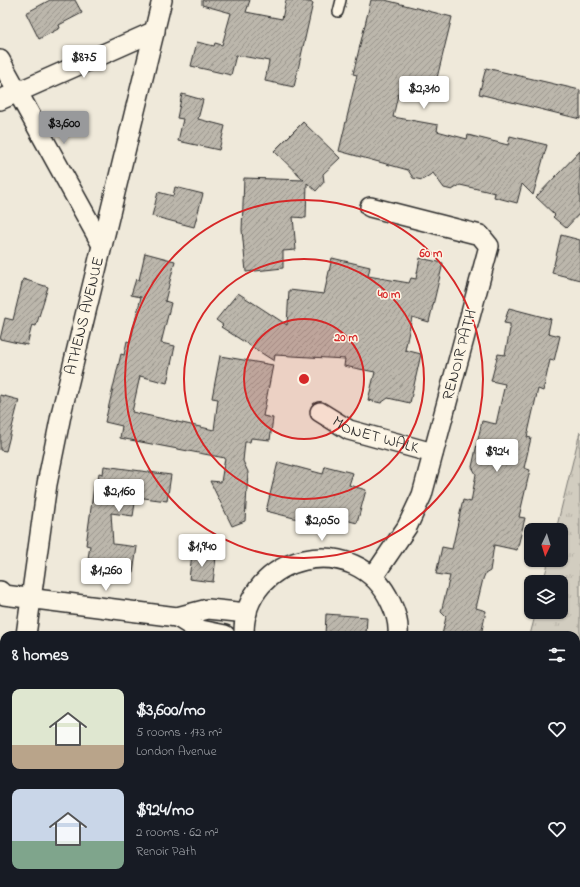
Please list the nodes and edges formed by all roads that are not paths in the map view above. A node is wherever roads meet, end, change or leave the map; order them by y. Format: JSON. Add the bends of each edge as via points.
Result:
{"nodes":[{"id":1,"x":162,"y":0,"type":"edge"},
{"id":2,"x":341,"y":0,"type":"edge"},
{"id":3,"x":338,"y":12,"type":"dead end"},
{"id":4,"x":155,"y":31,"type":"junction"},
{"id":5,"x":0,"y":60,"type":"edge"},
{"id":6,"x":17,"y":92,"type":"junction"},
{"id":7,"x":0,"y":100,"type":"edge"},
{"id":8,"x":370,"y":207,"type":"dead end"},
{"id":9,"x":102,"y":245,"type":"junction"},
{"id":10,"x":320,"y":412,"type":"dead end"},
{"id":11,"x":433,"y":453,"type":"junction"},
{"id":12,"x":373,"y":577,"type":"junction"},
{"id":13,"x":0,"y":591,"type":"edge"},
{"id":14,"x":31,"y":598,"type":"junction"},
{"id":15,"x":247,"y":613,"type":"junction"},
{"id":16,"x":177,"y":617,"type":"junction"},
{"id":17,"x":27,"y":631,"type":"edge"},
{"id":18,"x":206,"y":631,"type":"edge"},
{"id":19,"x":245,"y":631,"type":"edge"},
{"id":20,"x":398,"y":631,"type":"edge"}],
"edges":[{"from":1,"to":4,"type":"street","name":"ATHENS AVENUE"},
{"from":2,"to":3,"type":"lane"},
{"from":4,"to":6,"type":"street"},
{"from":4,"to":9,"type":"street","name":"ATHENS AVENUE"},
{"from":5,"to":6,"type":"street"},
{"from":6,"to":7,"type":"street"},
{"from":6,"to":9,"type":"street"},
{"from":8,"to":11,"type":"street","name":"RENOIR PATH","via":[[480,235],[489,246]]},
{"from":9,"to":14,"type":"street","name":"ATHENS AVENUE","via":[[47,484]]},
{"from":10,"to":11,"type":"street","name":"MONET WALK","via":[[349,430]]},
{"from":11,"to":12,"type":"street","name":"RENOIR PATH","via":[[415,512]]},
{"from":12,"to":15,"type":"street","via":[[343,560],[326,557],[308,558],[292,563],[263,583],[253,597]]},
{"from":12,"to":20,"type":"street","via":[[387,593],[398,623]]},
{"from":13,"to":14,"type":"street","via":[[4,595]]},
{"from":14,"to":16,"type":"street"},
{"from":14,"to":17,"type":"street","name":"ATHENS AVENUE"},
{"from":15,"to":16,"type":"street","via":[[208,609]]},
{"from":15,"to":19,"type":"street"},
{"from":16,"to":18,"type":"street","via":[[196,629]]}]}
